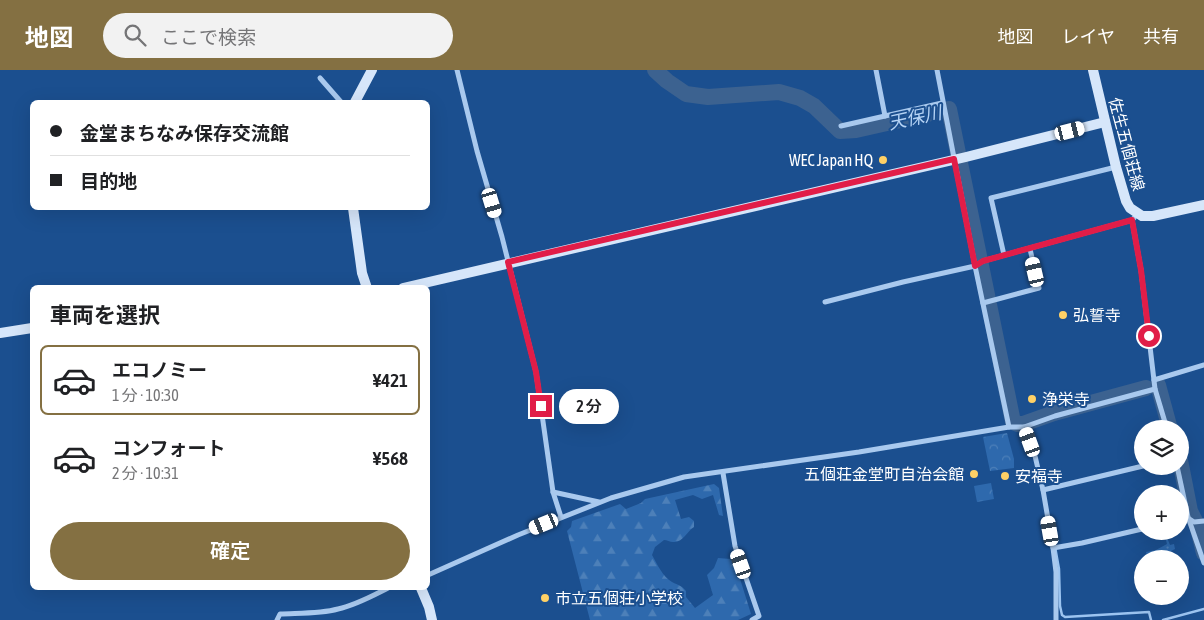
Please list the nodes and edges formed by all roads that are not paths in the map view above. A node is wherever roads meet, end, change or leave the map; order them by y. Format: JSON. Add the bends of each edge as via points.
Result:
{"nodes":[{"id":1,"x":372,"y":70,"type":"edge"},
{"id":2,"x":457,"y":70,"type":"edge"},
{"id":3,"x":876,"y":70,"type":"edge"},
{"id":4,"x":937,"y":70,"type":"edge"},
{"id":5,"x":1093,"y":70,"type":"edge"},
{"id":6,"x":320,"y":78,"type":"dead end"},
{"id":7,"x":339,"y":100,"type":"edge"},
{"id":8,"x":356,"y":100,"type":"edge"},
{"id":9,"x":942,"y":105,"type":"junction"},
{"id":10,"x":885,"y":116,"type":"junction"},
{"id":11,"x":1105,"y":122,"type":"junction"},
{"id":12,"x":841,"y":126,"type":"dead end"},
{"id":13,"x":958,"y":159,"type":"junction"},
{"id":14,"x":1116,"y":166,"type":"junction"},
{"id":15,"x":1204,"y":205,"type":"edge"},
{"id":16,"x":353,"y":210,"type":"edge"},
{"id":17,"x":1135,"y":217,"type":"junction"},
{"id":18,"x":1030,"y":249,"type":"junction"},
{"id":19,"x":1004,"y":255,"type":"junction"},
{"id":20,"x":508,"y":262,"type":"junction"},
{"id":21,"x":979,"y":264,"type":"junction"},
{"id":22,"x":367,"y":285,"type":"edge"},
{"id":23,"x":416,"y":285,"type":"edge"},
{"id":24,"x":825,"y":302,"type":"dead end"},
{"id":25,"x":987,"y":302,"type":"junction"},
{"id":26,"x":30,"y":328,"type":"edge"},
{"id":27,"x":0,"y":333,"type":"edge"},
{"id":28,"x":1204,"y":364,"type":"edge"},
{"id":29,"x":1154,"y":380,"type":"junction"},
{"id":30,"x":1155,"y":389,"type":"junction"},
{"id":31,"x":1164,"y":420,"type":"edge"},
{"id":32,"x":1009,"y":427,"type":"junction"},
{"id":33,"x":1024,"y":427,"type":"junction"},
{"id":34,"x":1134,"y":468,"type":"edge"},
{"id":35,"x":723,"y":473,"type":"junction"},
{"id":36,"x":1045,"y":489,"type":"junction"},
{"id":37,"x":553,"y":492,"type":"junction"},
{"id":38,"x":601,"y":502,"type":"junction"},
{"id":39,"x":561,"y":517,"type":"junction"},
{"id":40,"x":1189,"y":520,"type":"edge"},
{"id":41,"x":1134,"y":531,"type":"edge"},
{"id":42,"x":1055,"y":547,"type":"junction"},
{"id":43,"x":1204,"y":563,"type":"edge"},
{"id":44,"x":430,"y":574,"type":"edge"},
{"id":45,"x":384,"y":590,"type":"edge"},
{"id":46,"x":422,"y":590,"type":"edge"},
{"id":47,"x":276,"y":620,"type":"edge"},
{"id":48,"x":432,"y":620,"type":"edge"},
{"id":49,"x":752,"y":620,"type":"edge"},
{"id":50,"x":1056,"y":620,"type":"edge"}],
"edges":[{"from":1,"to":8,"type":"street"},
{"from":2,"to":20,"type":"street"},
{"from":3,"to":10,"type":"street"},
{"from":4,"to":9,"type":"street"},
{"from":5,"to":11,"type":"street","name":"佐生五個荘線"},
{"from":6,"to":7,"type":"street"},
{"from":9,"to":10,"type":"street"},
{"from":9,"to":13,"type":"street"},
{"from":10,"to":12,"type":"street"},
{"from":11,"to":13,"type":"street"},
{"from":11,"to":14,"type":"street","name":"佐生五個荘線"},
{"from":13,"to":20,"type":"street"},
{"from":13,"to":21,"type":"street"},
{"from":14,"to":17,"type":"street","name":"佐生五個荘線","via":[[1126,201]]},
{"from":14,"to":19,"type":"street","via":[[991,198]]},
{"from":15,"to":17,"type":"street","name":"佐生五個荘線"},
{"from":16,"to":22,"type":"street","via":[[362,273]]},
{"from":17,"to":18,"type":"street"},
{"from":17,"to":29,"type":"street"},
{"from":18,"to":19,"type":"street"},
{"from":18,"to":25,"type":"street","via":[[1039,288]]},
{"from":19,"to":21,"type":"street"},
{"from":20,"to":23,"type":"street"},
{"from":20,"to":37,"type":"street","via":[[536,372]]},
{"from":21,"to":24,"type":"street"},
{"from":21,"to":25,"type":"street"},
{"from":25,"to":32,"type":"street"},
{"from":26,"to":27,"type":"street"},
{"from":28,"to":29,"type":"street"},
{"from":29,"to":30,"type":"street"},
{"from":30,"to":31,"type":"street"},
{"from":30,"to":33,"type":"street"},
{"from":32,"to":33,"type":"street"},
{"from":32,"to":35,"type":"street"},
{"from":33,"to":36,"type":"street"},
{"from":34,"to":36,"type":"street"},
{"from":35,"to":38,"type":"street","via":[[684,477]]},
{"from":35,"to":49,"type":"street","via":[[735,546],[759,616]]},
{"from":36,"to":42,"type":"street"},
{"from":37,"to":38,"type":"street"},
{"from":37,"to":39,"type":"street"},
{"from":38,"to":39,"type":"street"},
{"from":39,"to":44,"type":"street"},
{"from":40,"to":43,"type":"street"},
{"from":41,"to":42,"type":"street"},
{"from":42,"to":50,"type":"street"},
{"from":45,"to":47,"type":"street","via":[[338,609],[280,614]]},
{"from":46,"to":48,"type":"street"}]}
